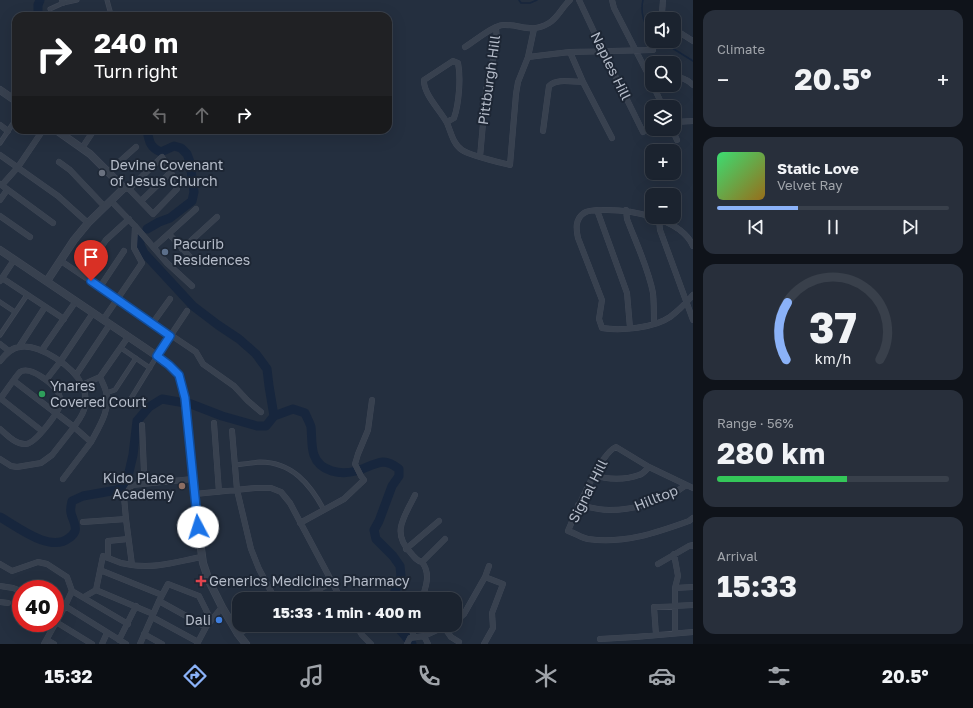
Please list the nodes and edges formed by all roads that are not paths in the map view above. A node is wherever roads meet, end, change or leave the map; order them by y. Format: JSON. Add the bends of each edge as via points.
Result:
{"nodes":[{"id":1,"x":77,"y":0,"type":"edge"},
{"id":2,"x":107,"y":0,"type":"edge"},
{"id":3,"x":570,"y":0,"type":"edge"},
{"id":4,"x":579,"y":0,"type":"edge"},
{"id":5,"x":612,"y":0,"type":"edge"},
{"id":6,"x":663,"y":0,"type":"edge"},
{"id":7,"x":63,"y":2,"type":"edge"},
{"id":8,"x":50,"y":10,"type":"dead end"},
{"id":9,"x":110,"y":11,"type":"dead end"},
{"id":10,"x":662,"y":12,"type":"edge"},
{"id":11,"x":496,"y":27,"type":"junction"},
{"id":12,"x":534,"y":29,"type":"junction"},
{"id":13,"x":681,"y":33,"type":"edge"},
{"id":14,"x":693,"y":41,"type":"edge"},
{"id":15,"x":465,"y":47,"type":"dead end"},
{"id":16,"x":635,"y":50,"type":"junction"},
{"id":17,"x":653,"y":50,"type":"dead end"},
{"id":18,"x":570,"y":52,"type":"junction"},
{"id":19,"x":602,"y":52,"type":"junction"},
{"id":20,"x":528,"y":57,"type":"junction"},
{"id":21,"x":645,"y":68,"type":"edge"},
{"id":22,"x":681,"y":77,"type":"edge"},
{"id":23,"x":583,"y":82,"type":"junction"},
{"id":24,"x":693,"y":86,"type":"edge"},
{"id":25,"x":0,"y":90,"type":"edge"},
{"id":26,"x":12,"y":98,"type":"edge"},
{"id":27,"x":693,"y":121,"type":"edge"},
{"id":28,"x":447,"y":122,"type":"junction"},
{"id":29,"x":681,"y":122,"type":"edge"},
{"id":30,"x":0,"y":125,"type":"edge"},
{"id":31,"x":12,"y":125,"type":"edge"},
{"id":32,"x":8,"y":131,"type":"junction"},
{"id":33,"x":543,"y":131,"type":"dead end"},
{"id":34,"x":643,"y":132,"type":"dead end"},
{"id":35,"x":40,"y":134,"type":"edge"},
{"id":36,"x":64,"y":134,"type":"edge"},
{"id":37,"x":91,"y":134,"type":"edge"},
{"id":38,"x":675,"y":136,"type":"edge"},
{"id":39,"x":612,"y":138,"type":"dead end"},
{"id":40,"x":677,"y":140,"type":"dead end"},
{"id":41,"x":0,"y":143,"type":"edge"},
{"id":42,"x":136,"y":147,"type":"dead end"},
{"id":43,"x":82,"y":148,"type":"junction"},
{"id":44,"x":0,"y":155,"type":"edge"},
{"id":45,"x":480,"y":157,"type":"junction"},
{"id":46,"x":59,"y":162,"type":"dead end"},
{"id":47,"x":18,"y":167,"type":"junction"},
{"id":48,"x":108,"y":172,"type":"junction"},
{"id":49,"x":172,"y":172,"type":"junction"},
{"id":50,"x":3,"y":186,"type":"edge"},
{"id":51,"x":126,"y":188,"type":"junction"},
{"id":52,"x":0,"y":200,"type":"edge"},
{"id":53,"x":111,"y":201,"type":"junction"},
{"id":54,"x":141,"y":201,"type":"junction"},
{"id":55,"x":105,"y":207,"type":"junction"},
{"id":56,"x":196,"y":209,"type":"dead end"},
{"id":57,"x":597,"y":210,"type":"junction"},
{"id":58,"x":626,"y":210,"type":"junction"},
{"id":59,"x":0,"y":216,"type":"edge"},
{"id":60,"x":645,"y":216,"type":"edge"},
{"id":61,"x":216,"y":217,"type":"dead end"},
{"id":62,"x":129,"y":219,"type":"junction"},
{"id":63,"x":52,"y":223,"type":"dead end"},
{"id":64,"x":88,"y":223,"type":"junction"},
{"id":65,"x":659,"y":224,"type":"edge"},
{"id":66,"x":668,"y":224,"type":"edge"},
{"id":67,"x":136,"y":226,"type":"junction"},
{"id":68,"x":169,"y":234,"type":"junction"},
{"id":69,"x":30,"y":237,"type":"dead end"},
{"id":70,"x":154,"y":246,"type":"junction"},
{"id":71,"x":693,"y":246,"type":"edge"},
{"id":72,"x":182,"y":249,"type":"junction"},
{"id":73,"x":0,"y":250,"type":"edge"},
{"id":74,"x":124,"y":251,"type":"dead end"},
{"id":75,"x":192,"y":259,"type":"dead end"},
{"id":76,"x":14,"y":260,"type":"junction"},
{"id":77,"x":61,"y":261,"type":"junction"},
{"id":78,"x":82,"y":276,"type":"junction"},
{"id":79,"x":1,"y":280,"type":"edge"},
{"id":80,"x":47,"y":281,"type":"junction"},
{"id":81,"x":192,"y":286,"type":"dead end"},
{"id":82,"x":100,"y":287,"type":"junction"},
{"id":83,"x":26,"y":295,"type":"junction"},
{"id":84,"x":693,"y":295,"type":"edge"},
{"id":85,"x":170,"y":299,"type":"dead end"},
{"id":86,"x":117,"y":300,"type":"junction"},
{"id":87,"x":76,"y":301,"type":"junction"},
{"id":88,"x":0,"y":302,"type":"edge"},
{"id":89,"x":687,"y":302,"type":"junction"},
{"id":90,"x":45,"y":307,"type":"junction"},
{"id":91,"x":187,"y":311,"type":"dead end"},
{"id":92,"x":15,"y":312,"type":"junction"},
{"id":93,"x":93,"y":313,"type":"junction"},
{"id":94,"x":64,"y":319,"type":"junction"},
{"id":95,"x":103,"y":320,"type":"junction"},
{"id":96,"x":693,"y":320,"type":"edge"},
{"id":97,"x":110,"y":324,"type":"junction"},
{"id":98,"x":152,"y":324,"type":"junction"},
{"id":99,"x":654,"y":324,"type":"junction"},
{"id":100,"x":630,"y":328,"type":"junction"},
{"id":101,"x":0,"y":335,"type":"edge"},
{"id":102,"x":170,"y":336,"type":"junction"},
{"id":103,"x":128,"y":337,"type":"junction"},
{"id":104,"x":0,"y":344,"type":"edge"},
{"id":105,"x":19,"y":347,"type":"junction"},
{"id":106,"x":120,"y":348,"type":"junction"},
{"id":107,"x":42,"y":350,"type":"junction"},
{"id":108,"x":9,"y":351,"type":"junction"},
{"id":109,"x":157,"y":356,"type":"junction"},
{"id":110,"x":136,"y":358,"type":"junction"},
{"id":111,"x":0,"y":361,"type":"edge"},
{"id":112,"x":60,"y":362,"type":"junction"},
{"id":113,"x":150,"y":368,"type":"junction"},
{"id":114,"x":76,"y":375,"type":"junction"},
{"id":115,"x":100,"y":377,"type":"junction"},
{"id":116,"x":46,"y":380,"type":"junction"},
{"id":117,"x":14,"y":381,"type":"junction"},
{"id":118,"x":82,"y":385,"type":"junction"},
{"id":119,"x":106,"y":393,"type":"junction"},
{"id":120,"x":0,"y":398,"type":"edge"},
{"id":121,"x":130,"y":400,"type":"dead end"},
{"id":122,"x":372,"y":400,"type":"dead end"},
{"id":123,"x":261,"y":412,"type":"dead end"},
{"id":124,"x":55,"y":414,"type":"junction"},
{"id":125,"x":214,"y":423,"type":"dead end"},
{"id":126,"x":142,"y":425,"type":"dead end"},
{"id":127,"x":74,"y":427,"type":"junction"},
{"id":128,"x":0,"y":429,"type":"edge"},
{"id":129,"x":232,"y":430,"type":"dead end"},
{"id":130,"x":42,"y":431,"type":"junction"},
{"id":131,"x":91,"y":442,"type":"junction"},
{"id":132,"x":0,"y":459,"type":"edge"},
{"id":133,"x":235,"y":465,"type":"junction"},
{"id":134,"x":649,"y":467,"type":"junction"},
{"id":135,"x":594,"y":475,"type":"junction"},
{"id":136,"x":63,"y":479,"type":"dead end"},
{"id":137,"x":193,"y":479,"type":"junction"},
{"id":138,"x":145,"y":484,"type":"junction"},
{"id":139,"x":686,"y":485,"type":"junction"},
{"id":140,"x":693,"y":488,"type":"edge"},
{"id":141,"x":237,"y":490,"type":"junction"},
{"id":142,"x":219,"y":492,"type":"junction"},
{"id":143,"x":195,"y":494,"type":"junction"},
{"id":144,"x":415,"y":495,"type":"dead end"},
{"id":145,"x":578,"y":505,"type":"junction"},
{"id":146,"x":324,"y":510,"type":"junction"},
{"id":147,"x":693,"y":518,"type":"edge"},
{"id":148,"x":126,"y":519,"type":"junction"},
{"id":149,"x":439,"y":521,"type":"dead end"},
{"id":150,"x":83,"y":522,"type":"dead end"},
{"id":151,"x":300,"y":523,"type":"junction"},
{"id":152,"x":128,"y":539,"type":"junction"},
{"id":153,"x":445,"y":539,"type":"dead end"},
{"id":154,"x":693,"y":546,"type":"edge"},
{"id":155,"x":406,"y":549,"type":"junction"},
{"id":156,"x":674,"y":554,"type":"junction"},
{"id":157,"x":202,"y":557,"type":"junction"},
{"id":158,"x":108,"y":558,"type":"junction"},
{"id":159,"x":422,"y":562,"type":"junction"},
{"id":160,"x":0,"y":564,"type":"edge"},
{"id":161,"x":658,"y":564,"type":"dead end"},
{"id":162,"x":132,"y":565,"type":"junction"},
{"id":163,"x":489,"y":566,"type":"dead end"},
{"id":164,"x":100,"y":570,"type":"junction"},
{"id":165,"x":485,"y":577,"type":"junction"},
{"id":166,"x":332,"y":582,"type":"junction"},
{"id":167,"x":0,"y":586,"type":"edge"},
{"id":168,"x":693,"y":587,"type":"edge"},
{"id":169,"x":12,"y":588,"type":"edge"},
{"id":170,"x":675,"y":588,"type":"junction"},
{"id":171,"x":96,"y":590,"type":"junction"},
{"id":172,"x":72,"y":591,"type":"junction"},
{"id":173,"x":271,"y":592,"type":"edge"},
{"id":174,"x":314,"y":592,"type":"edge"},
{"id":175,"x":337,"y":592,"type":"edge"},
{"id":176,"x":424,"y":592,"type":"edge"},
{"id":177,"x":84,"y":597,"type":"junction"},
{"id":178,"x":161,"y":598,"type":"junction"},
{"id":179,"x":0,"y":602,"type":"edge"},
{"id":180,"x":8,"y":603,"type":"dead end"},
{"id":181,"x":693,"y":605,"type":"edge"},
{"id":182,"x":65,"y":606,"type":"joint"},
{"id":183,"x":136,"y":606,"type":"junction"},
{"id":184,"x":222,"y":607,"type":"junction"},
{"id":185,"x":676,"y":607,"type":"junction"},
{"id":186,"x":152,"y":616,"type":"junction"},
{"id":187,"x":462,"y":616,"type":"edge"},
{"id":188,"x":211,"y":620,"type":"junction"},
{"id":189,"x":128,"y":624,"type":"junction"},
{"id":190,"x":64,"y":627,"type":"edge"},
{"id":191,"x":206,"y":627,"type":"junction"},
{"id":192,"x":50,"y":632,"type":"edge"},
{"id":193,"x":242,"y":632,"type":"edge"},
{"id":194,"x":360,"y":632,"type":"edge"},
{"id":195,"x":412,"y":632,"type":"edge"},
{"id":196,"x":433,"y":632,"type":"edge"},
{"id":197,"x":449,"y":632,"type":"edge"},
{"id":198,"x":693,"y":632,"type":"edge"},
{"id":199,"x":107,"y":633,"type":"junction"},
{"id":200,"x":675,"y":633,"type":"junction"},
{"id":201,"x":144,"y":634,"type":"junction"},
{"id":202,"x":238,"y":634,"type":"junction"},
{"id":203,"x":656,"y":635,"type":"junction"},
{"id":204,"x":424,"y":636,"type":"junction"},
{"id":205,"x":412,"y":637,"type":"junction"},
{"id":206,"x":600,"y":639,"type":"dead end"},
{"id":207,"x":119,"y":640,"type":"junction"},
{"id":208,"x":45,"y":642,"type":"edge"},
{"id":209,"x":459,"y":642,"type":"dead end"},
{"id":210,"x":197,"y":643,"type":"edge"},
{"id":211,"x":54,"y":644,"type":"edge"},
{"id":212,"x":92,"y":644,"type":"edge"},
{"id":213,"x":102,"y":644,"type":"edge"},
{"id":214,"x":126,"y":644,"type":"edge"},
{"id":215,"x":140,"y":644,"type":"edge"},
{"id":216,"x":162,"y":644,"type":"edge"},
{"id":217,"x":246,"y":644,"type":"edge"},
{"id":218,"x":371,"y":644,"type":"edge"},
{"id":219,"x":407,"y":644,"type":"edge"},
{"id":220,"x":428,"y":644,"type":"edge"},
{"id":221,"x":484,"y":644,"type":"edge"}],
"edges":[{"from":1,"to":7,"type":"street"},
{"from":2,"to":9,"type":"street"},
{"from":3,"to":12,"type":"street","via":[[552,21]]},
{"from":4,"to":19,"type":"street","name":"Naples Hill"},
{"from":5,"to":16,"type":"street"},
{"from":6,"to":10,"type":"street"},
{"from":7,"to":8,"type":"street"},
{"from":11,"to":12,"type":"street","via":[[503,25]]},
{"from":11,"to":15,"type":"street"},
{"from":11,"to":45,"type":"street","name":"Pittburgh Hill","via":[[497,42],[486,90]]},
{"from":12,"to":20,"type":"street"},
{"from":13,"to":14,"type":"street"},
{"from":16,"to":17,"type":"street"},
{"from":16,"to":19,"type":"street"},
{"from":16,"to":21,"type":"street"},
{"from":18,"to":19,"type":"street"},
{"from":18,"to":20,"type":"street"},
{"from":18,"to":23,"type":"street"},
{"from":19,"to":34,"type":"street","name":"Naples Hill"},
{"from":20,"to":45,"type":"street","via":[[518,82],[510,165]]},
{"from":22,"to":24,"type":"street"},
{"from":23,"to":33,"type":"street","via":[[558,81],[549,86]]},
{"from":23,"to":39,"type":"street"},
{"from":25,"to":26,"type":"street"},
{"from":27,"to":29,"type":"street"},
{"from":28,"to":28,"type":"street","via":[[429,95],[424,80],[453,61],[458,63],[460,72],[454,118]]},
{"from":28,"to":45,"type":"street","via":[[454,140],[462,150]]},
{"from":30,"to":32,"type":"street"},
{"from":31,"to":32,"type":"street"},
{"from":32,"to":41,"type":"street"},
{"from":35,"to":47,"type":"street"},
{"from":36,"to":43,"type":"street"},
{"from":37,"to":43,"type":"street"},
{"from":38,"to":40,"type":"street"},
{"from":42,"to":48,"type":"street"},
{"from":43,"to":48,"type":"street"},
{"from":44,"to":47,"type":"street"},
{"from":46,"to":55,"type":"street"},
{"from":47,"to":50,"type":"street"},
{"from":47,"to":64,"type":"street","via":[[58,196]]},
{"from":48,"to":51,"type":"street"},
{"from":49,"to":51,"type":"street","via":[[162,157]]},
{"from":49,"to":54,"type":"street"},
{"from":49,"to":54,"type":"street","via":[[177,190],[154,214]]},
{"from":50,"to":52,"type":"street"},
{"from":50,"to":63,"type":"street"},
{"from":51,"to":53,"type":"street"},
{"from":51,"to":54,"type":"street"},
{"from":53,"to":55,"type":"street"},
{"from":53,"to":62,"type":"street"},
{"from":55,"to":64,"type":"street"},
{"from":56,"to":68,"type":"street"},
{"from":57,"to":58,"type":"street"},
{"from":57,"to":100,"type":"street","via":[[628,293]]},
{"from":57,"to":100,"type":"street","via":[[585,212],[580,216],[576,222],[576,230],[602,300],[599,319],[602,328]]},
{"from":58,"to":60,"type":"street"},
{"from":58,"to":99,"type":"street","via":[[653,294]]},
{"from":59,"to":69,"type":"street"},
{"from":61,"to":72,"type":"street"},
{"from":62,"to":67,"type":"street"},
{"from":62,"to":78,"type":"street","via":[[106,240]]},
{"from":64,"to":77,"type":"street"},
{"from":65,"to":89,"type":"street"},
{"from":66,"to":71,"type":"street","via":[[677,228]]},
{"from":67,"to":70,"type":"street"},
{"from":67,"to":86,"type":"street","via":[[134,248],[142,263]]},
{"from":68,"to":70,"type":"street"},
{"from":68,"to":72,"type":"street"},
{"from":70,"to":81,"type":"street","via":[[167,263]]},
{"from":72,"to":75,"type":"street"},
{"from":73,"to":76,"type":"street"},
{"from":74,"to":82,"type":"street"},
{"from":76,"to":79,"type":"street"},
{"from":76,"to":80,"type":"street"},
{"from":77,"to":78,"type":"street"},
{"from":77,"to":80,"type":"street"},
{"from":78,"to":82,"type":"street"},
{"from":79,"to":83,"type":"street"},
{"from":80,"to":87,"type":"street"},
{"from":82,"to":86,"type":"street"},
{"from":83,"to":90,"type":"street"},
{"from":83,"to":92,"type":"street"},
{"from":84,"to":89,"type":"street"},
{"from":85,"to":98,"type":"street"},
{"from":86,"to":95,"type":"street"},
{"from":86,"to":98,"type":"street"},
{"from":87,"to":93,"type":"street"},
{"from":87,"to":94,"type":"street"},
{"from":88,"to":92,"type":"street"},
{"from":89,"to":96,"type":"street"},
{"from":89,"to":99,"type":"street","via":[[671,317]]},
{"from":90,"to":94,"type":"street"},
{"from":90,"to":105,"type":"street"},
{"from":91,"to":102,"type":"street"},
{"from":92,"to":101,"type":"street"},
{"from":93,"to":95,"type":"street"},
{"from":93,"to":112,"type":"street"},
{"from":94,"to":107,"type":"street"},
{"from":95,"to":97,"type":"street"},
{"from":97,"to":103,"type":"street"},
{"from":97,"to":114,"type":"street"},
{"from":98,"to":102,"type":"street"},
{"from":99,"to":100,"type":"street"},
{"from":102,"to":109,"type":"street"},
{"from":102,"to":123,"type":"street","via":[[196,352],[203,364],[234,386]]},
{"from":103,"to":106,"type":"street"},
{"from":103,"to":109,"type":"street"},
{"from":104,"to":108,"type":"street"},
{"from":105,"to":107,"type":"street"},
{"from":105,"to":108,"type":"street"},
{"from":106,"to":110,"type":"street"},
{"from":106,"to":115,"type":"street"},
{"from":107,"to":112,"type":"street"},
{"from":108,"to":111,"type":"street"},
{"from":109,"to":113,"type":"street"},
{"from":109,"to":137,"type":"street","via":[[179,375],[185,398]]},
{"from":110,"to":113,"type":"street"},
{"from":110,"to":119,"type":"street","via":[[115,390]]},
{"from":112,"to":114,"type":"street"},
{"from":112,"to":116,"type":"street"},
{"from":113,"to":121,"type":"street"},
{"from":114,"to":118,"type":"street"},
{"from":115,"to":118,"type":"street"},
{"from":115,"to":119,"type":"street"},
{"from":116,"to":117,"type":"street","via":[[26,370],[20,372]]},
{"from":116,"to":124,"type":"street","via":[[58,392],[61,400]]},
{"from":117,"to":120,"type":"street"},
{"from":117,"to":124,"type":"street"},
{"from":118,"to":127,"type":"street","via":[[85,406]]},
{"from":119,"to":131,"type":"street","via":[[107,405]]},
{"from":120,"to":130,"type":"street"},
{"from":122,"to":146,"type":"street","via":[[368,430],[355,464],[364,480],[344,499]]},
{"from":124,"to":127,"type":"street"},
{"from":124,"to":130,"type":"street"},
{"from":125,"to":142,"type":"street"},
{"from":126,"to":138,"type":"street"},
{"from":127,"to":131,"type":"street"},
{"from":127,"to":132,"type":"street","via":[[52,455],[41,463],[17,467],[10,466]]},
{"from":128,"to":130,"type":"street","via":[[18,443],[26,444],[36,439]]},
{"from":129,"to":133,"type":"street"},
{"from":131,"to":136,"type":"street"},
{"from":133,"to":141,"type":"street"},
{"from":133,"to":146,"type":"street","via":[[261,462],[293,471],[315,494]]},
{"from":134,"to":135,"type":"street","via":[[640,475],[623,478],[605,479]]},
{"from":134,"to":135,"type":"street","name":"Signal Hill","via":[[616,448],[612,449]]},
{"from":134,"to":139,"type":"street","name":"Signal Hill"},
{"from":135,"to":145,"type":"street","name":"Signal Hill"},
{"from":137,"to":138,"type":"street"},
{"from":137,"to":143,"type":"street"},
{"from":138,"to":148,"type":"street","via":[[132,485],[124,497]]},
{"from":139,"to":140,"type":"street","name":"Signal Hill"},
{"from":139,"to":145,"type":"street","name":"Hilltop","via":[[675,493],[636,509],[608,510]]},
{"from":141,"to":142,"type":"street"},
{"from":141,"to":151,"type":"street","via":[[271,488],[281,492]]},
{"from":141,"to":173,"type":"street","via":[[251,549]]},
{"from":142,"to":143,"type":"street"},
{"from":143,"to":157,"type":"street"},
{"from":144,"to":155,"type":"street","via":[[399,532]]},
{"from":145,"to":147,"type":"street","name":"Signal Hill","via":[[568,531],[587,539],[636,538]]},
{"from":146,"to":151,"type":"street"},
{"from":148,"to":150,"type":"street"},
{"from":148,"to":152,"type":"street"},
{"from":149,"to":155,"type":"street"},
{"from":151,"to":166,"type":"street"},
{"from":152,"to":158,"type":"street","via":[[108,541]]},
{"from":152,"to":162,"type":"street"},
{"from":153,"to":159,"type":"street"},
{"from":154,"to":156,"type":"street"},
{"from":155,"to":159,"type":"street"},
{"from":156,"to":161,"type":"street"},
{"from":156,"to":170,"type":"street","via":[[678,576]]},
{"from":157,"to":162,"type":"street","via":[[154,566]]},
{"from":157,"to":184,"type":"street","via":[[209,582]]},
{"from":158,"to":162,"type":"street"},
{"from":158,"to":164,"type":"street","via":[[103,556]]},
{"from":159,"to":176,"type":"street","via":[[428,576]]},
{"from":160,"to":172,"type":"street","via":[[12,571],[38,562],[47,564],[66,577]]},
{"from":163,"to":165,"type":"street"},
{"from":164,"to":171,"type":"street"},
{"from":164,"to":178,"type":"street"},
{"from":165,"to":187,"type":"street"},
{"from":165,"to":221,"type":"street","via":[[503,584],[492,613],[493,628]]},
{"from":166,"to":174,"type":"street"},
{"from":166,"to":175,"type":"street"},
{"from":167,"to":169,"type":"street"},
{"from":168,"to":170,"type":"street"},
{"from":170,"to":185,"type":"street"},
{"from":171,"to":177,"type":"street"},
{"from":171,"to":183,"type":"street"},
{"from":172,"to":177,"type":"street"},
{"from":172,"to":182,"type":"street"},
{"from":177,"to":189,"type":"street"},
{"from":178,"to":186,"type":"street"},
{"from":178,"to":188,"type":"street","via":[[168,584],[199,596]]},
{"from":178,"to":191,"type":"street"},
{"from":179,"to":180,"type":"street"},
{"from":181,"to":185,"type":"street"},
{"from":182,"to":199,"type":"street"},
{"from":183,"to":186,"type":"street"},
{"from":183,"to":189,"type":"street"},
{"from":184,"to":188,"type":"street"},
{"from":184,"to":202,"type":"street"},
{"from":185,"to":200,"type":"street"},
{"from":185,"to":203,"type":"street","via":[[654,607]]},
{"from":186,"to":201,"type":"street"},
{"from":186,"to":210,"type":"street"},
{"from":188,"to":191,"type":"street"},
{"from":189,"to":207,"type":"street"},
{"from":190,"to":212,"type":"street"},
{"from":191,"to":210,"type":"street"},
{"from":192,"to":208,"type":"street"},
{"from":193,"to":202,"type":"street"},
{"from":194,"to":218,"type":"street"},
{"from":195,"to":205,"type":"street"},
{"from":196,"to":204,"type":"street"},
{"from":197,"to":209,"type":"street"},
{"from":198,"to":200,"type":"street"},
{"from":199,"to":207,"type":"street"},
{"from":199,"to":213,"type":"street"},
{"from":200,"to":203,"type":"street"},
{"from":201,"to":215,"type":"street"},
{"from":201,"to":216,"type":"street"},
{"from":202,"to":217,"type":"street"},
{"from":203,"to":206,"type":"street"},
{"from":204,"to":205,"type":"street"},
{"from":204,"to":220,"type":"street"},
{"from":205,"to":219,"type":"street"},
{"from":207,"to":214,"type":"street"},
{"from":208,"to":211,"type":"street"}]}
